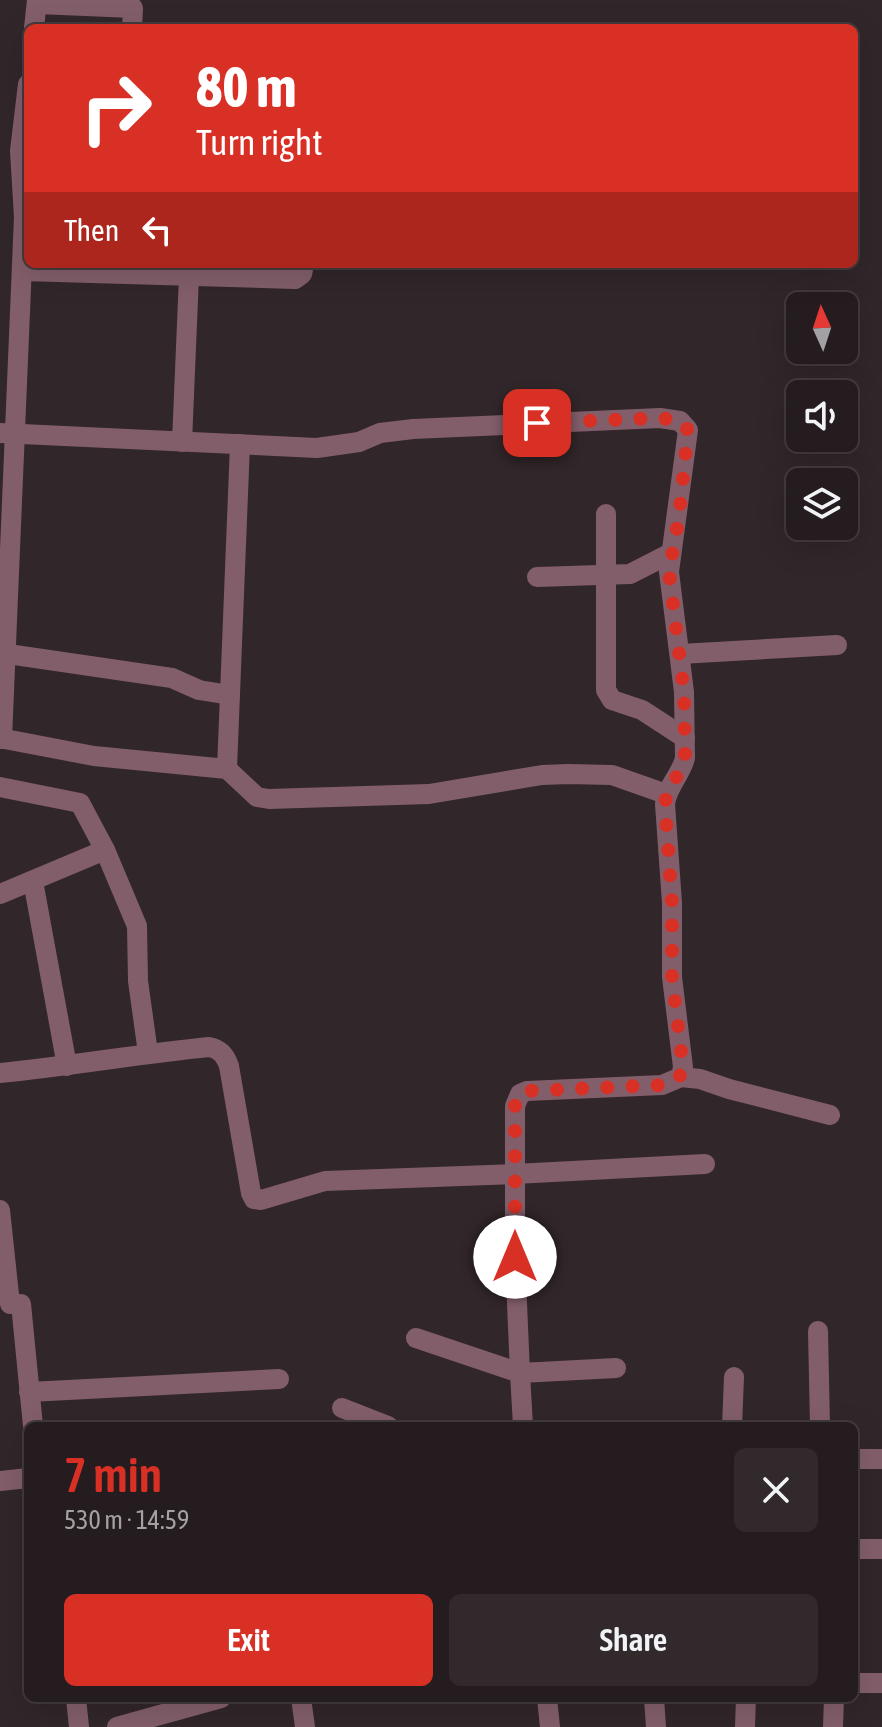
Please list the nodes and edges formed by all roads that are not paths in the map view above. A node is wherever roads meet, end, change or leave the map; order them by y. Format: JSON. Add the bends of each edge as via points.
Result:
{"nodes":[{"id":1,"x":37,"y":2,"type":"edge"},
{"id":2,"x":34,"y":24,"type":"edge"},
{"id":3,"x":132,"y":24,"type":"edge"},
{"id":4,"x":24,"y":106,"type":"edge"},
{"id":5,"x":16,"y":151,"type":"edge"},
{"id":6,"x":303,"y":268,"type":"edge"},
{"id":7,"x":22,"y":271,"type":"junction"},
{"id":8,"x":189,"y":276,"type":"junction"},
{"id":9,"x":6,"y":432,"type":"edge"},
{"id":10,"x":182,"y":442,"type":"junction"},
{"id":11,"x":240,"y":444,"type":"junction"},
{"id":12,"x":606,"y":514,"type":"dead end"},
{"id":13,"x":671,"y":553,"type":"junction"},
{"id":14,"x":4,"y":573,"type":"edge"},
{"id":15,"x":537,"y":577,"type":"dead end"},
{"id":16,"x":604,"y":577,"type":"junction"},
{"id":17,"x":837,"y":645,"type":"dead end"},
{"id":18,"x":8,"y":654,"type":"junction"},
{"id":19,"x":680,"y":654,"type":"junction"},
{"id":20,"x":230,"y":695,"type":"junction"},
{"id":21,"x":685,"y":738,"type":"junction"},
{"id":22,"x":1,"y":739,"type":"edge"},
{"id":23,"x":227,"y":769,"type":"junction"},
{"id":24,"x":0,"y":787,"type":"edge"},
{"id":25,"x":666,"y":794,"type":"junction"},
{"id":26,"x":105,"y":850,"type":"junction"},
{"id":27,"x":33,"y":881,"type":"junction"},
{"id":28,"x":0,"y":894,"type":"edge"},
{"id":29,"x":148,"y":1053,"type":"junction"},
{"id":30,"x":67,"y":1066,"type":"junction"},
{"id":31,"x":0,"y":1073,"type":"edge"},
{"id":32,"x":681,"y":1077,"type":"junction"},
{"id":33,"x":830,"y":1115,"type":"dead end"},
{"id":34,"x":705,"y":1164,"type":"dead end"},
{"id":35,"x":515,"y":1174,"type":"junction"},
{"id":36,"x":0,"y":1210,"type":"edge"},
{"id":37,"x":818,"y":1331,"type":"dead end"},
{"id":38,"x":416,"y":1338,"type":"dead end"},
{"id":39,"x":616,"y":1368,"type":"dead end"},
{"id":40,"x":520,"y":1373,"type":"junction"},
{"id":41,"x":734,"y":1377,"type":"dead end"},
{"id":42,"x":279,"y":1379,"type":"dead end"},
{"id":43,"x":29,"y":1392,"type":"junction"},
{"id":44,"x":342,"y":1408,"type":"dead end"},
{"id":45,"x":33,"y":1422,"type":"edge"},
{"id":46,"x":378,"y":1422,"type":"edge"},
{"id":47,"x":523,"y":1422,"type":"edge"},
{"id":48,"x":732,"y":1422,"type":"edge"},
{"id":49,"x":820,"y":1422,"type":"edge"},
{"id":50,"x":858,"y":1459,"type":"edge"},
{"id":51,"x":882,"y":1459,"type":"edge"},
{"id":52,"x":24,"y":1478,"type":"edge"},
{"id":53,"x":0,"y":1481,"type":"edge"},
{"id":54,"x":858,"y":1549,"type":"edge"},
{"id":55,"x":882,"y":1549,"type":"edge"},
{"id":56,"x":858,"y":1683,"type":"edge"},
{"id":57,"x":882,"y":1683,"type":"edge"},
{"id":58,"x":76,"y":1702,"type":"edge"},
{"id":59,"x":207,"y":1702,"type":"edge"},
{"id":60,"x":302,"y":1702,"type":"edge"},
{"id":61,"x":547,"y":1702,"type":"edge"},
{"id":62,"x":654,"y":1702,"type":"edge"},
{"id":63,"x":746,"y":1702,"type":"edge"},
{"id":64,"x":834,"y":1702,"type":"edge"},
{"id":65,"x":79,"y":1727,"type":"edge"},
{"id":66,"x":117,"y":1727,"type":"edge"},
{"id":67,"x":305,"y":1727,"type":"edge"},
{"id":68,"x":550,"y":1727,"type":"edge"},
{"id":69,"x":656,"y":1727,"type":"edge"},
{"id":70,"x":745,"y":1727,"type":"edge"},
{"id":71,"x":833,"y":1727,"type":"edge"}],
"edges":[{"from":1,"to":2,"type":"street"},
{"from":1,"to":3,"type":"street","via":[[133,8]]},
{"from":4,"to":5,"type":"street"},
{"from":5,"to":7,"type":"street","via":[[24,217]]},
{"from":6,"to":8,"type":"street","via":[[295,279]]},
{"from":7,"to":8,"type":"street"},
{"from":7,"to":9,"type":"street"},
{"from":8,"to":10,"type":"street"},
{"from":9,"to":10,"type":"street"},
{"from":9,"to":14,"type":"street"},
{"from":10,"to":11,"type":"street"},
{"from":11,"to":13,"type":"street","via":[[317,448],[413,429],[680,421],[688,430]]},
{"from":11,"to":20,"type":"street"},
{"from":12,"to":16,"type":"street"},
{"from":13,"to":16,"type":"street","via":[[630,574]]},
{"from":13,"to":19,"type":"street"},
{"from":14,"to":18,"type":"street"},
{"from":15,"to":16,"type":"street"},
{"from":16,"to":21,"type":"street","via":[[608,695]]},
{"from":17,"to":19,"type":"street"},
{"from":18,"to":20,"type":"street","via":[[172,678]]},
{"from":18,"to":22,"type":"street"},
{"from":19,"to":21,"type":"street"},
{"from":20,"to":23,"type":"street"},
{"from":21,"to":25,"type":"street","via":[[683,766]]},
{"from":22,"to":23,"type":"street","via":[[94,756]]},
{"from":23,"to":25,"type":"street","via":[[257,797],[269,799],[429,794],[568,774],[612,775]]},
{"from":24,"to":26,"type":"street","via":[[80,803]]},
{"from":25,"to":32,"type":"street","via":[[671,966]]},
{"from":26,"to":27,"type":"street"},
{"from":26,"to":29,"type":"street","via":[[137,926]]},
{"from":27,"to":28,"type":"street"},
{"from":27,"to":30,"type":"street"},
{"from":29,"to":30,"type":"street"},
{"from":29,"to":35,"type":"street","via":[[209,1047],[225,1055],[254,1199],[325,1181]]},
{"from":30,"to":31,"type":"street"},
{"from":32,"to":33,"type":"street"},
{"from":32,"to":35,"type":"street","via":[[662,1085],[520,1094],[515,1106]]},
{"from":34,"to":35,"type":"street"},
{"from":35,"to":40,"type":"street"},
{"from":36,"to":43,"type":"street"},
{"from":37,"to":49,"type":"street"},
{"from":38,"to":40,"type":"street"},
{"from":39,"to":40,"type":"street"},
{"from":40,"to":47,"type":"street"},
{"from":41,"to":48,"type":"street"},
{"from":42,"to":43,"type":"street"},
{"from":43,"to":45,"type":"street"},
{"from":44,"to":46,"type":"street"},
{"from":50,"to":51,"type":"street"},
{"from":52,"to":53,"type":"street"},
{"from":54,"to":55,"type":"street"},
{"from":56,"to":57,"type":"street"},
{"from":58,"to":65,"type":"street"},
{"from":59,"to":66,"type":"street"},
{"from":60,"to":67,"type":"street"},
{"from":61,"to":68,"type":"street"},
{"from":62,"to":69,"type":"street"},
{"from":63,"to":70,"type":"street"},
{"from":64,"to":71,"type":"street"}]}
